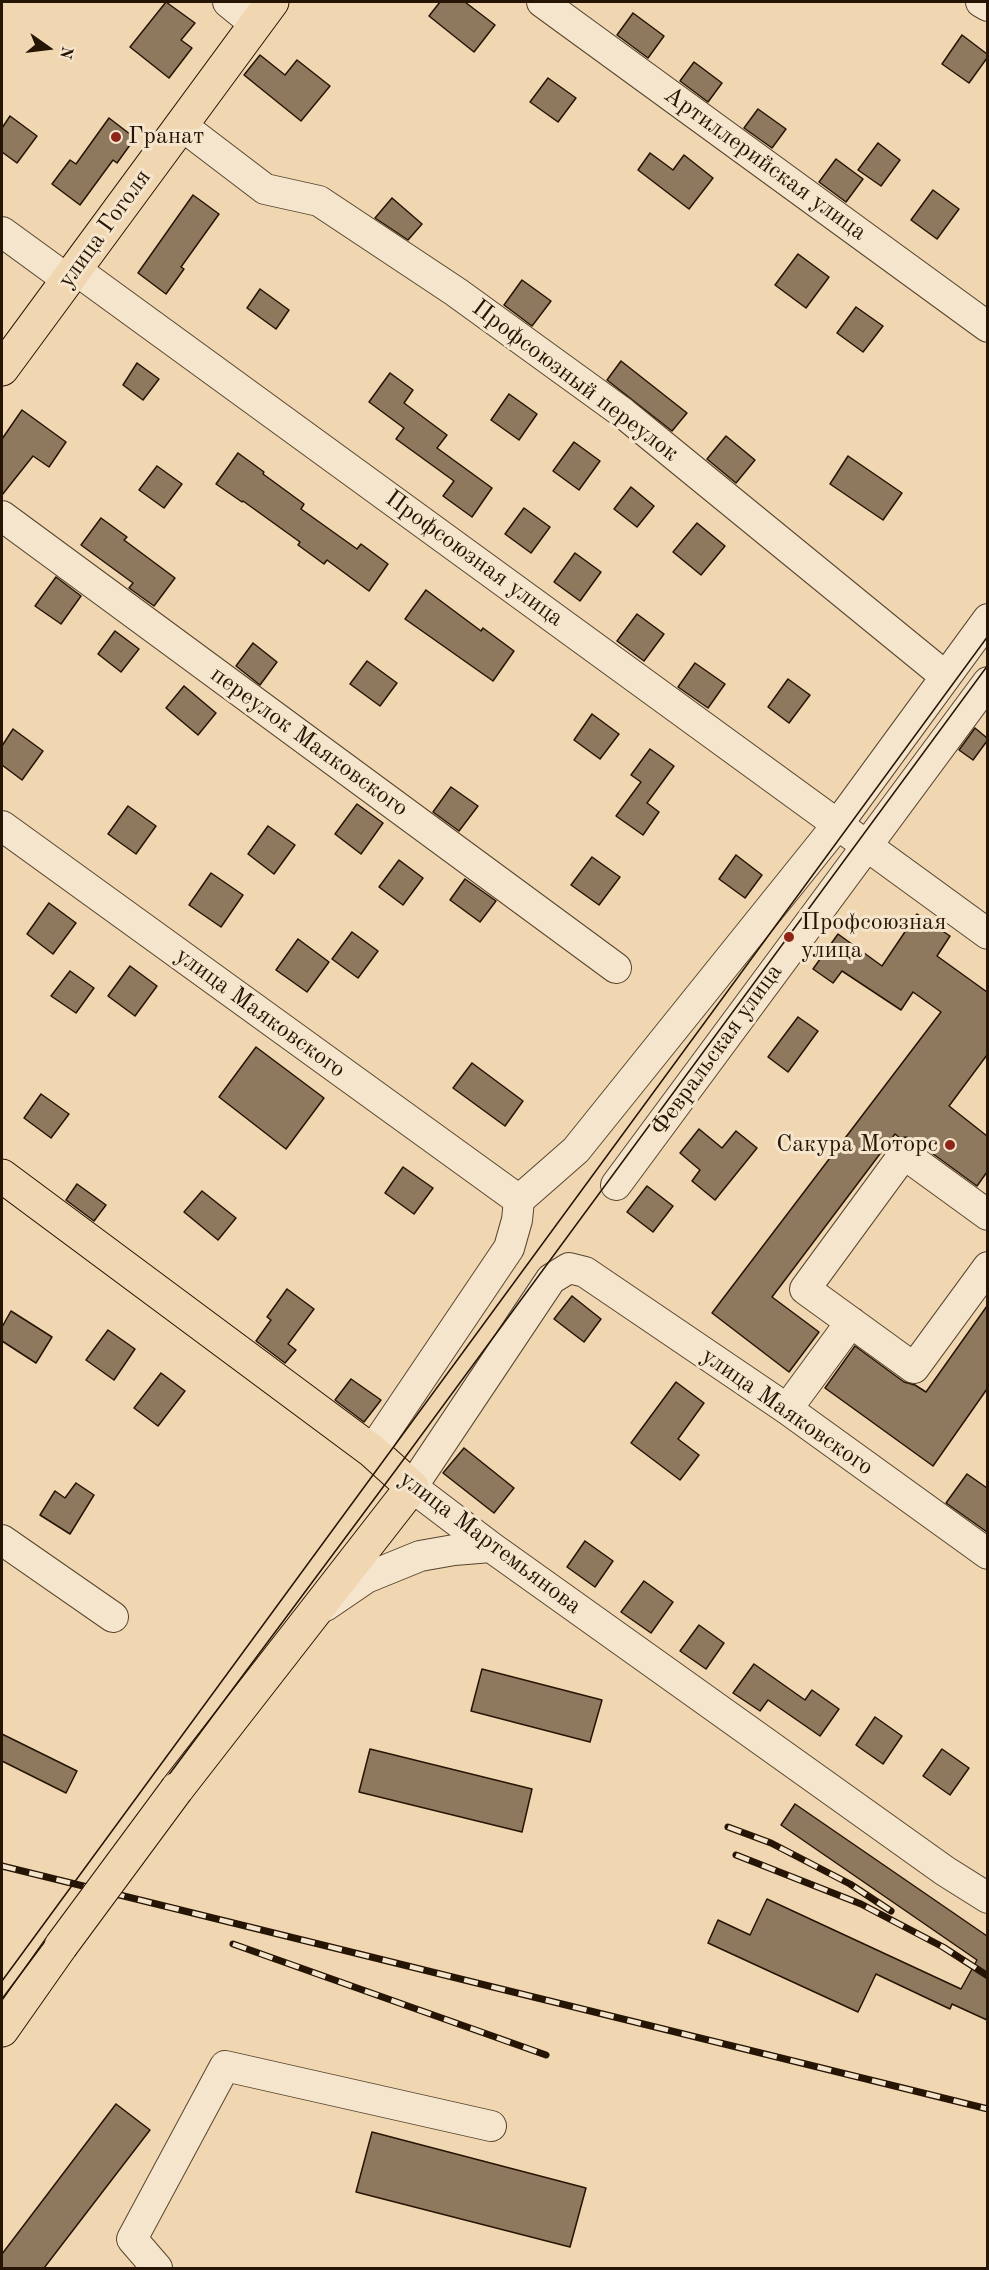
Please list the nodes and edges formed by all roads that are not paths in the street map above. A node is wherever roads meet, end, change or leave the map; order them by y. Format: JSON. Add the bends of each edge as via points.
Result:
{"nodes":[{"id":1,"x":228,"y":2,"type":"edge"},
{"id":2,"x":542,"y":2,"type":"edge"},
{"id":3,"x":981,"y":2,"type":"edge"},
{"id":4,"x":987,"y":6,"type":"edge"},
{"id":5,"x":264,"y":13,"type":"edge"},
{"id":6,"x":182,"y":125,"type":"junction"},
{"id":7,"x":2,"y":232,"type":"edge"},
{"id":8,"x":72,"y":275,"type":"junction"},
{"id":9,"x":987,"y":327,"type":"edge"},
{"id":10,"x":2,"y":369,"type":"edge"},
{"id":11,"x":2,"y":516,"type":"edge"},
{"id":12,"x":987,"y":619,"type":"edge"},
{"id":13,"x":945,"y":676,"type":"junction"},
{"id":14,"x":987,"y":681,"type":"edge"},
{"id":15,"x":838,"y":824,"type":"junction"},
{"id":16,"x":2,"y":826,"type":"edge"},
{"id":17,"x":868,"y":845,"type":"junction"},
{"id":18,"x":987,"y":934,"type":"edge"},
{"id":19,"x":616,"y":968,"type":"dead end"},
{"id":20,"x":2,"y":1176,"type":"edge"},
{"id":21,"x":616,"y":1185,"type":"dead end"},
{"id":22,"x":519,"y":1200,"type":"junction"},
{"id":23,"x":987,"y":1215,"type":"edge"},
{"id":24,"x":987,"y":1267,"type":"edge"},
{"id":25,"x":851,"y":1322,"type":"junction"},
{"id":26,"x":787,"y":1409,"type":"junction"},
{"id":27,"x":372,"y":1451,"type":"junction"},
{"id":28,"x":412,"y":1487,"type":"junction"},
{"id":29,"x":2,"y":1540,"type":"edge"},
{"id":30,"x":491,"y":1547,"type":"junction"},
{"id":31,"x":987,"y":1554,"type":"edge"},
{"id":32,"x":315,"y":1612,"type":"junction"},
{"id":33,"x":113,"y":1617,"type":"dead end"},
{"id":34,"x":987,"y":1898,"type":"edge"},
{"id":35,"x":2,"y":2030,"type":"edge"},
{"id":36,"x":491,"y":2126,"type":"dead end"},
{"id":37,"x":157,"y":2268,"type":"edge"}],
"edges":[{"from":1,"to":5,"type":"street"},
{"from":2,"to":9,"type":"street","name":"Артиллерийская улица"},
{"from":3,"to":4,"type":"street"},
{"from":5,"to":6,"type":"main road","name":"улица Гоголя"},
{"from":6,"to":8,"type":"main road","name":"улица Гоголя"},
{"from":6,"to":13,"type":"street","name":"Профсоюзный переулок","via":[[265,189],[320,201],[456,292],[623,413]]},
{"from":7,"to":8,"type":"street","name":"Профсоюзная улица"},
{"from":8,"to":10,"type":"main road","name":"улица Гоголя"},
{"from":8,"to":15,"type":"street","name":"Профсоюзная улица"},
{"from":11,"to":19,"type":"street","name":"переулок Маяковского"},
{"from":12,"to":13,"type":"street"},
{"from":13,"to":15,"type":"street"},
{"from":14,"to":17,"type":"street","name":"Февральская улица"},
{"from":15,"to":17,"type":"street","name":"Профсоюзная улица"},
{"from":15,"to":22,"type":"street","via":[[576,1150]]},
{"from":16,"to":22,"type":"street","name":"улица Маяковского"},
{"from":17,"to":18,"type":"street","name":"Профсоюзная улица"},
{"from":17,"to":21,"type":"street","name":"Февральская улица"},
{"from":20,"to":27,"type":"main road","name":"улица Мартемьянова"},
{"from":22,"to":27,"type":"street","via":[[509,1248]]},
{"from":23,"to":25,"type":"street","via":[[904,1154],[805,1289]]},
{"from":24,"to":25,"type":"street","via":[[914,1368]]},
{"from":25,"to":26,"type":"street"},
{"from":26,"to":28,"type":"street","name":"улица Маяковского","via":[[585,1272],[569,1268],[551,1279]]},
{"from":26,"to":31,"type":"street","name":"улица Маяковского"},
{"from":27,"to":28,"type":"main road","name":"улица Мартемьянова"},
{"from":28,"to":30,"type":"street","name":"улица Мартемьянова"},
{"from":28,"to":32,"type":"main road"},
{"from":29,"to":33,"type":"street"},
{"from":30,"to":32,"type":"street","via":[[420,1556],[366,1578]]},
{"from":30,"to":34,"type":"street","name":"улица Мартемьянова"},
{"from":32,"to":35,"type":"main road","bridge":true,"via":[[177,1789]]},
{"from":36,"to":37,"type":"street","via":[[225,2066],[132,2239]]}]}
